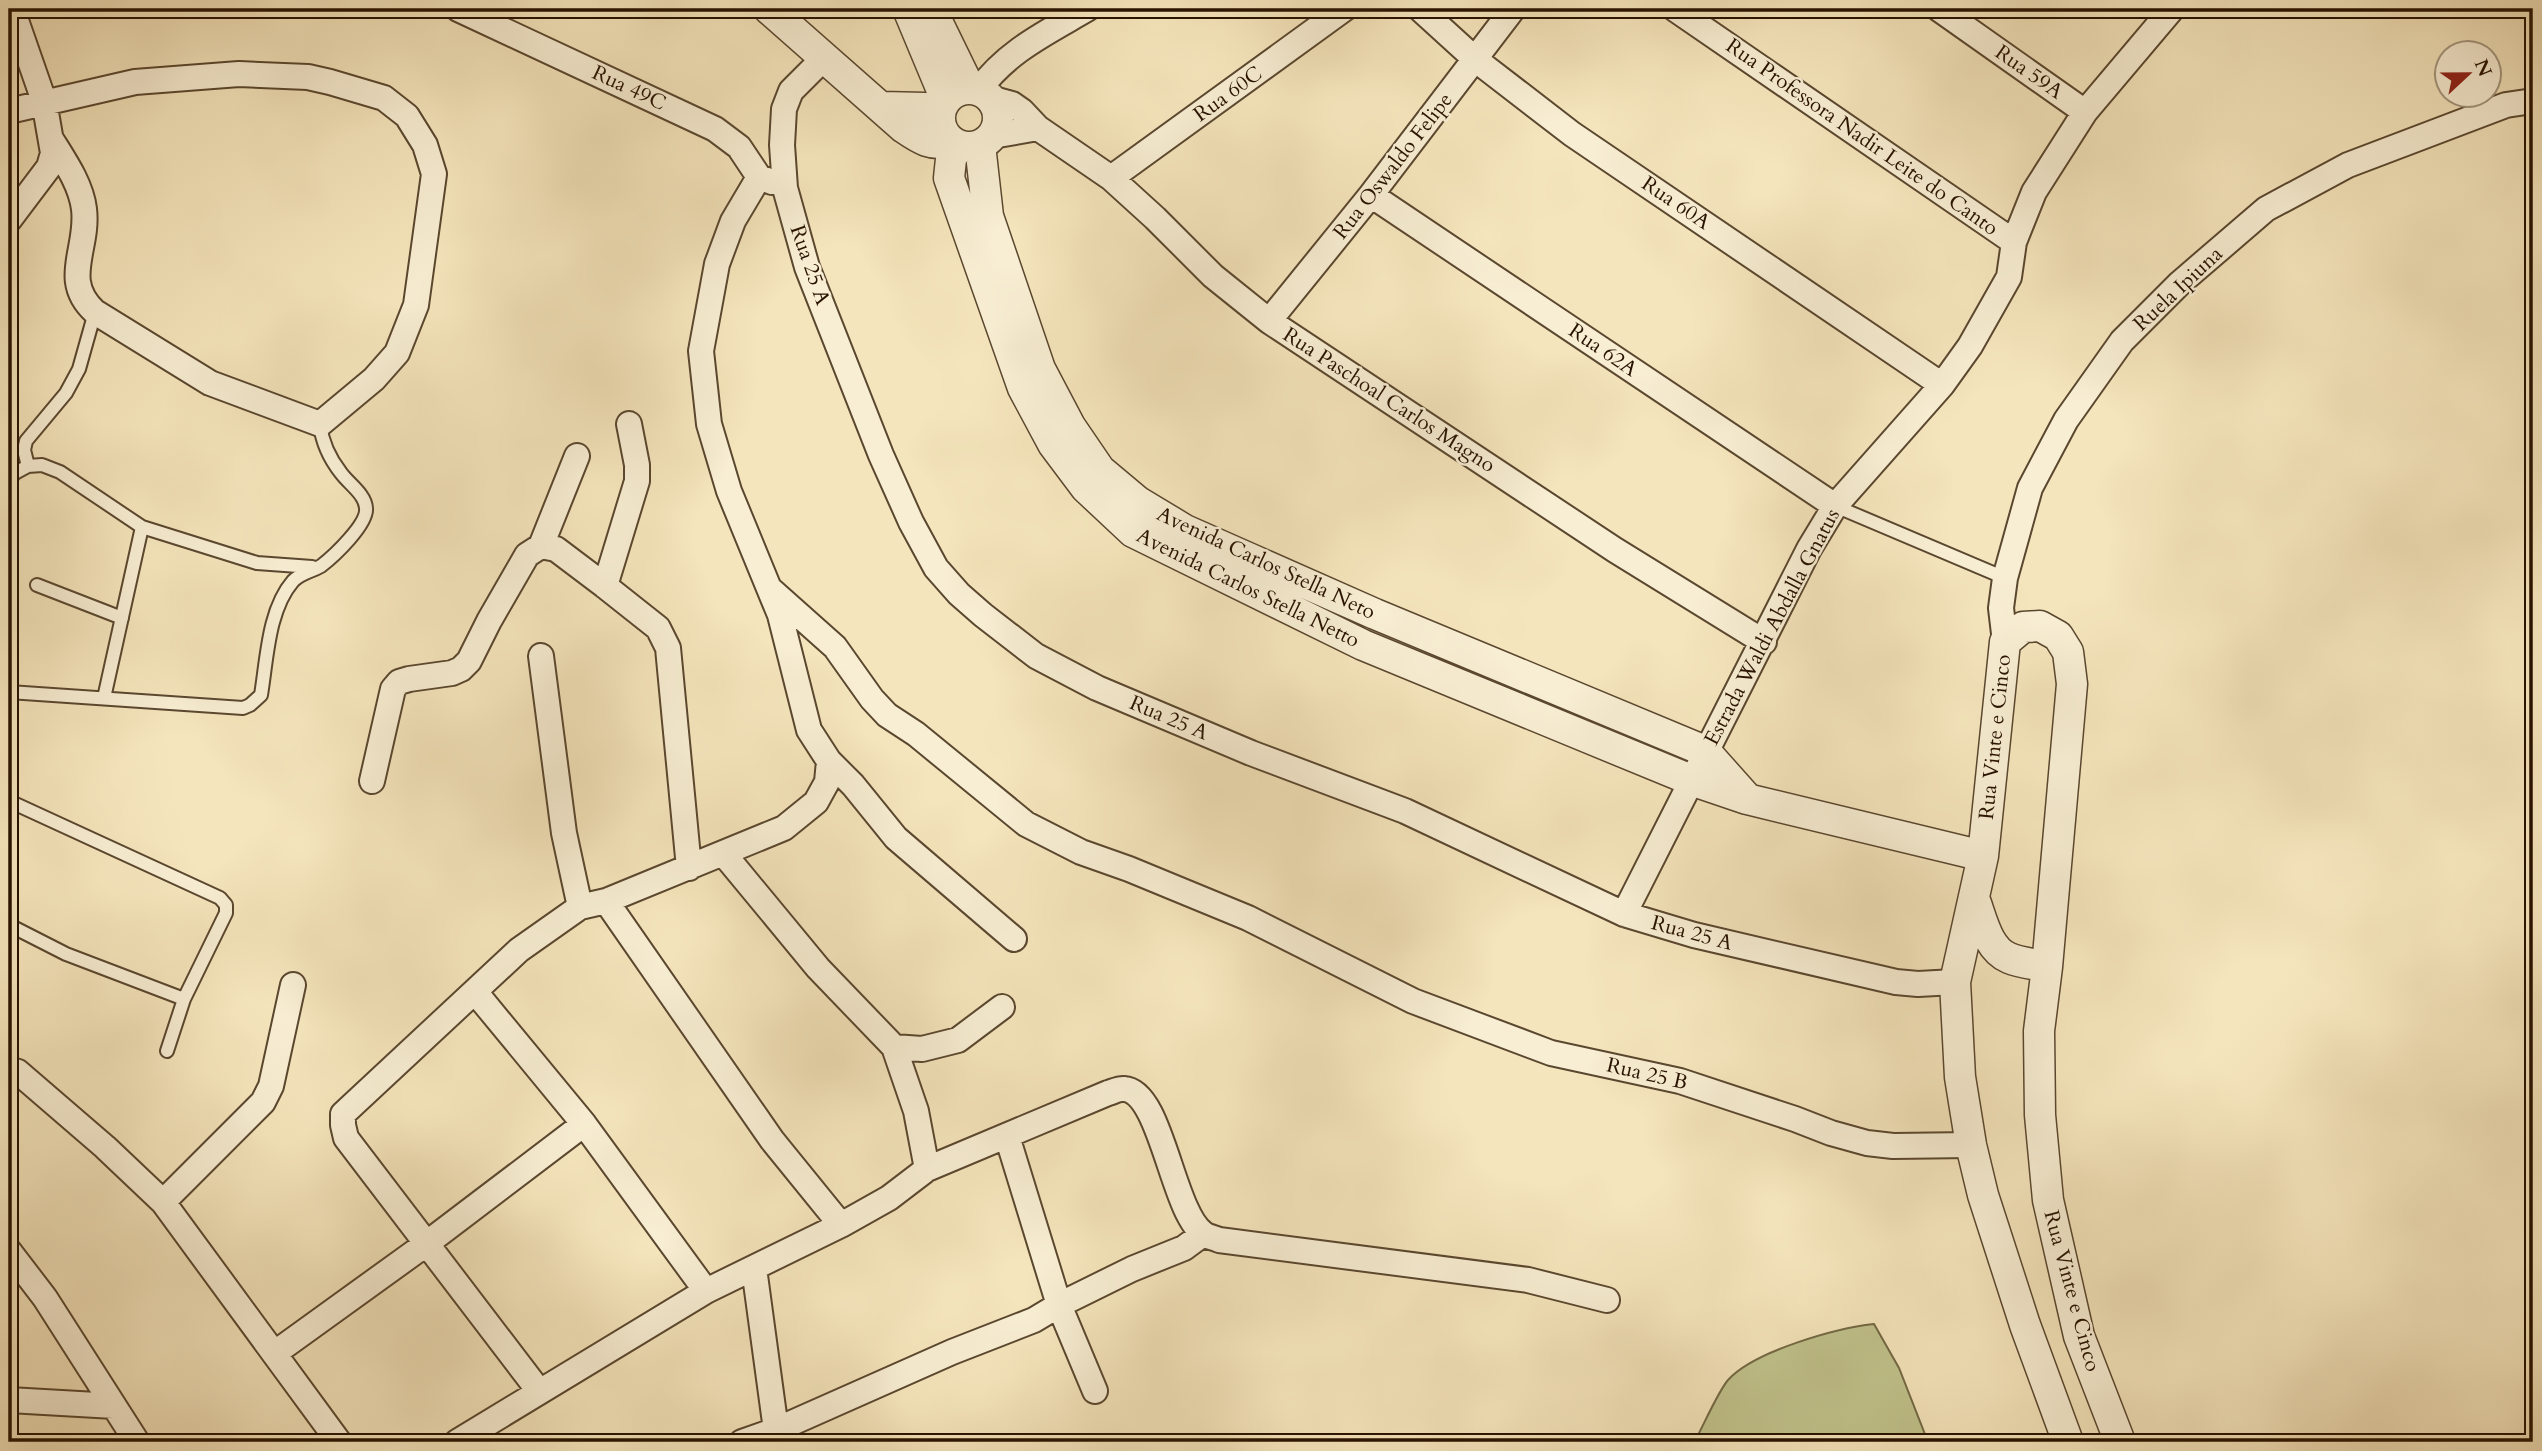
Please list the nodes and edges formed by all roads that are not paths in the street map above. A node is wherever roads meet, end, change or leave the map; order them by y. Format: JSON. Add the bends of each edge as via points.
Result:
{"nodes":[{"id":1,"x":458,"y":9,"type":"edge"},
{"id":2,"x":769,"y":9,"type":"edge"},
{"id":3,"x":908,"y":9,"type":"edge"},
{"id":4,"x":931,"y":9,"type":"edge"},
{"id":5,"x":1087,"y":9,"type":"edge"},
{"id":6,"x":1344,"y":9,"type":"edge"},
{"id":7,"x":1420,"y":9,"type":"edge"},
{"id":8,"x":1513,"y":9,"type":"edge"},
{"id":9,"x":1675,"y":9,"type":"edge"},
{"id":10,"x":1938,"y":9,"type":"edge"},
{"id":11,"x":2172,"y":9,"type":"edge"},
{"id":12,"x":14,"y":11,"type":"edge"},
{"id":13,"x":824,"y":58,"type":"junction"},
{"id":14,"x":1476,"y":60,"type":"junction"},
{"id":15,"x":44,"y":101,"type":"junction"},
{"id":16,"x":2533,"y":101,"type":"edge"},
{"id":17,"x":9,"y":111,"type":"edge"},
{"id":18,"x":2085,"y":112,"type":"junction"},
{"id":19,"x":967,"y":118,"type":"junction"},
{"id":20,"x":1038,"y":128,"type":"junction"},
{"id":21,"x":51,"y":139,"type":"junction"},
{"id":22,"x":759,"y":177,"type":"junction"},
{"id":23,"x":1111,"y":178,"type":"junction"},
{"id":24,"x":785,"y":188,"type":"junction"},
{"id":25,"x":1371,"y":195,"type":"junction"},
{"id":26,"x":9,"y":220,"type":"edge"},
{"id":27,"x":2014,"y":242,"type":"junction"},
{"id":28,"x":95,"y":312,"type":"junction"},
{"id":29,"x":1269,"y":321,"type":"junction"},
{"id":30,"x":1942,"y":384,"type":"junction"},
{"id":31,"x":320,"y":424,"type":"junction"},
{"id":32,"x":629,"y":424,"type":"dead end"},
{"id":33,"x":576,"y":456,"type":"dead end"},
{"id":34,"x":28,"y":466,"type":"junction"},
{"id":35,"x":9,"y":480,"type":"edge"},
{"id":36,"x":1835,"y":506,"type":"junction"},
{"id":37,"x":142,"y":527,"type":"junction"},
{"id":38,"x":541,"y":547,"type":"junction"},
{"id":39,"x":318,"y":568,"type":"junction"},
{"id":40,"x":2005,"y":578,"type":"junction"},
{"id":41,"x":37,"y":585,"type":"dead end"},
{"id":42,"x":606,"y":586,"type":"junction"},
{"id":43,"x":771,"y":590,"type":"junction"},
{"id":44,"x":122,"y":618,"type":"junction"},
{"id":45,"x":1764,"y":642,"type":"junction"},
{"id":46,"x":2005,"y":642,"type":"junction"},
{"id":47,"x":541,"y":656,"type":"dead end"},
{"id":48,"x":9,"y":692,"type":"edge"},
{"id":49,"x":104,"y":698,"type":"junction"},
{"id":50,"x":1705,"y":751,"type":"junction"},
{"id":51,"x":829,"y":761,"type":"junction"},
{"id":52,"x":1691,"y":780,"type":"junction"},
{"id":53,"x":372,"y":781,"type":"dead end"},
{"id":54,"x":1747,"y":799,"type":"junction"},
{"id":55,"x":9,"y":801,"type":"edge"},
{"id":56,"x":723,"y":853,"type":"junction"},
{"id":57,"x":1983,"y":856,"type":"junction"},
{"id":58,"x":689,"y":868,"type":"junction"},
{"id":59,"x":1974,"y":898,"type":"junction"},
{"id":60,"x":606,"y":901,"type":"junction"},
{"id":61,"x":580,"y":907,"type":"junction"},
{"id":62,"x":1624,"y":914,"type":"junction"},
{"id":63,"x":9,"y":925,"type":"edge"},
{"id":64,"x":1014,"y":939,"type":"dead end"},
{"id":65,"x":2047,"y":967,"type":"junction"},
{"id":66,"x":1955,"y":982,"type":"junction"},
{"id":67,"x":293,"y":985,"type":"dead end"},
{"id":68,"x":476,"y":993,"type":"junction"},
{"id":69,"x":184,"y":999,"type":"junction"},
{"id":70,"x":1002,"y":1007,"type":"dead end"},
{"id":71,"x":894,"y":1047,"type":"junction"},
{"id":72,"x":167,"y":1051,"type":"dead end"},
{"id":73,"x":9,"y":1069,"type":"edge"},
{"id":74,"x":584,"y":1124,"type":"junction"},
{"id":75,"x":1007,"y":1136,"type":"junction"},
{"id":76,"x":1971,"y":1145,"type":"junction"},
{"id":77,"x":928,"y":1169,"type":"junction"},
{"id":78,"x":163,"y":1202,"type":"junction"},
{"id":79,"x":841,"y":1225,"type":"junction"},
{"id":80,"x":1203,"y":1234,"type":"junction"},
{"id":81,"x":426,"y":1244,"type":"junction"},
{"id":82,"x":9,"y":1251,"type":"edge"},
{"id":83,"x":754,"y":1268,"type":"junction"},
{"id":84,"x":706,"y":1292,"type":"junction"},
{"id":85,"x":1607,"y":1300,"type":"dead end"},
{"id":86,"x":1059,"y":1305,"type":"junction"},
{"id":87,"x":275,"y":1353,"type":"junction"},
{"id":88,"x":539,"y":1391,"type":"junction"},
{"id":89,"x":1095,"y":1391,"type":"dead end"},
{"id":90,"x":9,"y":1400,"type":"edge"},
{"id":91,"x":114,"y":1406,"type":"junction"},
{"id":92,"x":776,"y":1430,"type":"junction"},
{"id":93,"x":137,"y":1442,"type":"edge"},
{"id":94,"x":339,"y":1442,"type":"edge"},
{"id":95,"x":457,"y":1442,"type":"edge"},
{"id":96,"x":742,"y":1442,"type":"edge"},
{"id":97,"x":2068,"y":1442,"type":"edge"},
{"id":98,"x":2120,"y":1442,"type":"edge"}],
"edges":[{"from":1,"to":22,"type":"street","name":"Rua 49C","via":[[715,129],[739,147]]},
{"from":2,"to":13,"type":"street"},
{"from":3,"to":19,"type":"street"},
{"from":4,"to":19,"type":"street","name":"Avenida Carlos Stella Neto"},
{"from":5,"to":19,"type":"street","via":[[1017,50],[992,72]]},
{"from":6,"to":23,"type":"street","name":"Rua 60C"},
{"from":7,"to":14,"type":"street","name":"Rua 60A"},
{"from":8,"to":14,"type":"street","name":"Rua Oswaldo Felipe"},
{"from":9,"to":27,"type":"street","name":"Rua Professora Nadir Leite do Canto"},
{"from":10,"to":18,"type":"street","name":"Rua 59A"},
{"from":11,"to":18,"type":"street","name":"Estrada Waldi Abdalla Gnatus"},
{"from":12,"to":15,"type":"street"},
{"from":13,"to":19,"type":"street","via":[[881,107],[925,108]]},
{"from":13,"to":24,"type":"street","name":"Rua 25 A","via":[[792,91],[784,109]]},
{"from":14,"to":25,"type":"street","name":"Rua Oswaldo Felipe"},
{"from":14,"to":30,"type":"street","name":"Rua 60A","via":[[1572,134]]},
{"from":15,"to":17,"type":"street"},
{"from":15,"to":21,"type":"street"},
{"from":15,"to":31,"type":"street","via":[[135,82],[253,74],[330,82],[384,98],[407,116],[425,145],[434,174],[416,305],[397,353],[374,379]]},
{"from":16,"to":40,"type":"street","name":"Ruela Ipiuna","via":[[2506,105],[2348,165],[2266,209],[2180,284],[2122,341],[2066,420],[2030,488]]},
{"from":18,"to":27,"type":"street","name":"Estrada Waldi Abdalla Gnatus","via":[[2034,191]]},
{"from":19,"to":20,"type":"street"},
{"from":19,"to":20,"type":"street","name":"Rua Paschoal Carlos Magno","via":[[1012,103]]},
{"from":19,"to":50,"type":"street","name":"Avenida Carlos Stella Neto","via":[[988,216],[1040,369],[1070,426],[1109,478],[1185,530]]},
{"from":19,"to":52,"type":"street","name":"Avenida Carlos Stella Netto","via":[[951,159],[949,178],[1023,388],[1054,444],[1086,488],[1133,532],[1363,645]]},
{"from":20,"to":23,"type":"street","name":"Rua Paschoal Carlos Magno"},
{"from":21,"to":26,"type":"street","via":[[49,167]]},
{"from":21,"to":28,"type":"street","via":[[84,208],[76,272],[78,290]]},
{"from":22,"to":24,"type":"street"},
{"from":22,"to":43,"type":"street","via":[[733,221],[717,264],[701,351],[709,424],[729,491]]},
{"from":23,"to":29,"type":"street","name":"Rua Paschoal Carlos Magno","via":[[1213,276]]},
{"from":24,"to":62,"type":"street","name":"Rua 25 A","via":[[807,267],[911,522],[936,568],[983,615],[1036,656],[1097,688],[1405,811]]},
{"from":25,"to":29,"type":"street","name":"Rua Oswaldo Felipe"},
{"from":25,"to":36,"type":"street","name":"Rua 62A"},
{"from":27,"to":30,"type":"street","name":"Estrada Waldi Abdalla Gnatus","via":[[2009,277],[1989,316]]},
{"from":28,"to":31,"type":"street","via":[[210,383]]},
{"from":28,"to":34,"type":"lane","via":[[79,369],[66,393],[26,441]]},
{"from":29,"to":45,"type":"street","name":"Rua Paschoal Carlos Magno","via":[[1615,550]]},
{"from":30,"to":36,"type":"street","name":"Estrada Waldi Abdalla Gnatus"},
{"from":31,"to":39,"type":"lane","via":[[331,457],[367,509],[357,530]]},
{"from":32,"to":42,"type":"street","via":[[637,481]]},
{"from":33,"to":38,"type":"street"},
{"from":34,"to":35,"type":"lane"},
{"from":34,"to":37,"type":"lane","via":[[42,464],[60,472]]},
{"from":36,"to":40,"type":"lane"},
{"from":36,"to":45,"type":"street","name":"Estrada Waldi Abdalla Gnatus"},
{"from":37,"to":39,"type":"lane","via":[[257,563]]},
{"from":37,"to":44,"type":"lane"},
{"from":38,"to":42,"type":"street","via":[[556,549]]},
{"from":38,"to":53,"type":"street","via":[[527,555],[461,669],[398,682]]},
{"from":39,"to":49,"type":"lane","via":[[303,572],[282,600],[261,695],[250,705]]},
{"from":40,"to":46,"type":"street","name":"Ruela Ipiuna","via":[[2001,608]]},
{"from":41,"to":44,"type":"lane"},
{"from":42,"to":58,"type":"street","via":[[658,628],[668,648]]},
{"from":43,"to":51,"type":"street","via":[[809,730]]},
{"from":43,"to":76,"type":"street","name":"Rua 25 B","via":[[835,647],[887,715],[1026,824],[1081,852],[1248,918],[1413,1001],[1551,1053],[1680,1081],[1867,1143]]},
{"from":44,"to":49,"type":"lane"},
{"from":45,"to":50,"type":"street","name":"Estrada Waldi Abdalla Gnatus"},
{"from":46,"to":57,"type":"street","name":"Rua Vinte e Cinco"},
{"from":46,"to":65,"type":"street","name":"Rua Vinte e Cinco","via":[[2023,628],[2040,626],[2057,636],[2068,652],[2073,684]]},
{"from":47,"to":61,"type":"street","via":[[564,833]]},
{"from":48,"to":49,"type":"lane"},
{"from":50,"to":52,"type":"street","name":"Estrada Waldi Abdalla Gnatus"},
{"from":50,"to":54,"type":"street","name":"Avenida Carlos Stella Neto"},
{"from":51,"to":56,"type":"street","via":[[827,782],[816,802],[784,828]]},
{"from":51,"to":64,"type":"street","via":[[896,838]]},
{"from":52,"to":54,"type":"street"},
{"from":52,"to":62,"type":"street","name":"Estrada Waldi Abdalla Gnatus"},
{"from":54,"to":57,"type":"street"},
{"from":55,"to":69,"type":"lane","via":[[220,898],[226,914]]},
{"from":56,"to":58,"type":"street"},
{"from":56,"to":71,"type":"street","via":[[818,968]]},
{"from":57,"to":59,"type":"street","name":"Rua Vinte e Cinco"},
{"from":58,"to":60,"type":"street"},
{"from":59,"to":65,"type":"street","via":[[2000,953]]},
{"from":59,"to":66,"type":"street","name":"Rua Vinte e Cinco"},
{"from":60,"to":61,"type":"street"},
{"from":60,"to":79,"type":"street","via":[[772,1140]]},
{"from":61,"to":68,"type":"street","via":[[519,950]]},
{"from":62,"to":66,"type":"street","name":"Rua 25 A","via":[[1896,982]]},
{"from":63,"to":69,"type":"lane","via":[[66,954]]},
{"from":65,"to":98,"type":"street","name":"Rua Vinte e Cinco","via":[[2039,1031],[2048,1200],[2080,1336]]},
{"from":66,"to":76,"type":"street","name":"Rua Vinte e Cinco","via":[[1960,1077]]},
{"from":67,"to":78,"type":"street","via":[[271,1086],[262,1102]]},
{"from":68,"to":74,"type":"street"},
{"from":68,"to":81,"type":"street","via":[[343,1114],[345,1138]]},
{"from":69,"to":72,"type":"lane"},
{"from":70,"to":71,"type":"street","via":[[958,1040],[922,1049]]},
{"from":71,"to":77,"type":"street","via":[[916,1111]]},
{"from":73,"to":78,"type":"street","via":[[18,1072]]},
{"from":74,"to":81,"type":"street"},
{"from":74,"to":84,"type":"street"},
{"from":75,"to":77,"type":"street"},
{"from":75,"to":80,"type":"street","via":[[1124,1088],[1138,1095],[1149,1110],[1186,1207]]},
{"from":75,"to":86,"type":"street"},
{"from":76,"to":97,"type":"street","name":"Rua Vinte e Cinco","via":[[1998,1246]]},
{"from":77,"to":79,"type":"street"},
{"from":78,"to":87,"type":"street"},
{"from":79,"to":83,"type":"street"},
{"from":80,"to":85,"type":"street","via":[[1219,1240],[1528,1280]]},
{"from":80,"to":86,"type":"street","via":[[1184,1248]]},
{"from":81,"to":87,"type":"street"},
{"from":81,"to":88,"type":"street"},
{"from":82,"to":91,"type":"street"},
{"from":83,"to":84,"type":"street"},
{"from":83,"to":92,"type":"street"},
{"from":84,"to":88,"type":"street"},
{"from":86,"to":89,"type":"street"},
{"from":86,"to":92,"type":"street","via":[[1034,1320]]},
{"from":87,"to":94,"type":"street"},
{"from":88,"to":95,"type":"street"},
{"from":90,"to":91,"type":"street"},
{"from":91,"to":93,"type":"street"},
{"from":92,"to":96,"type":"street"}]}
